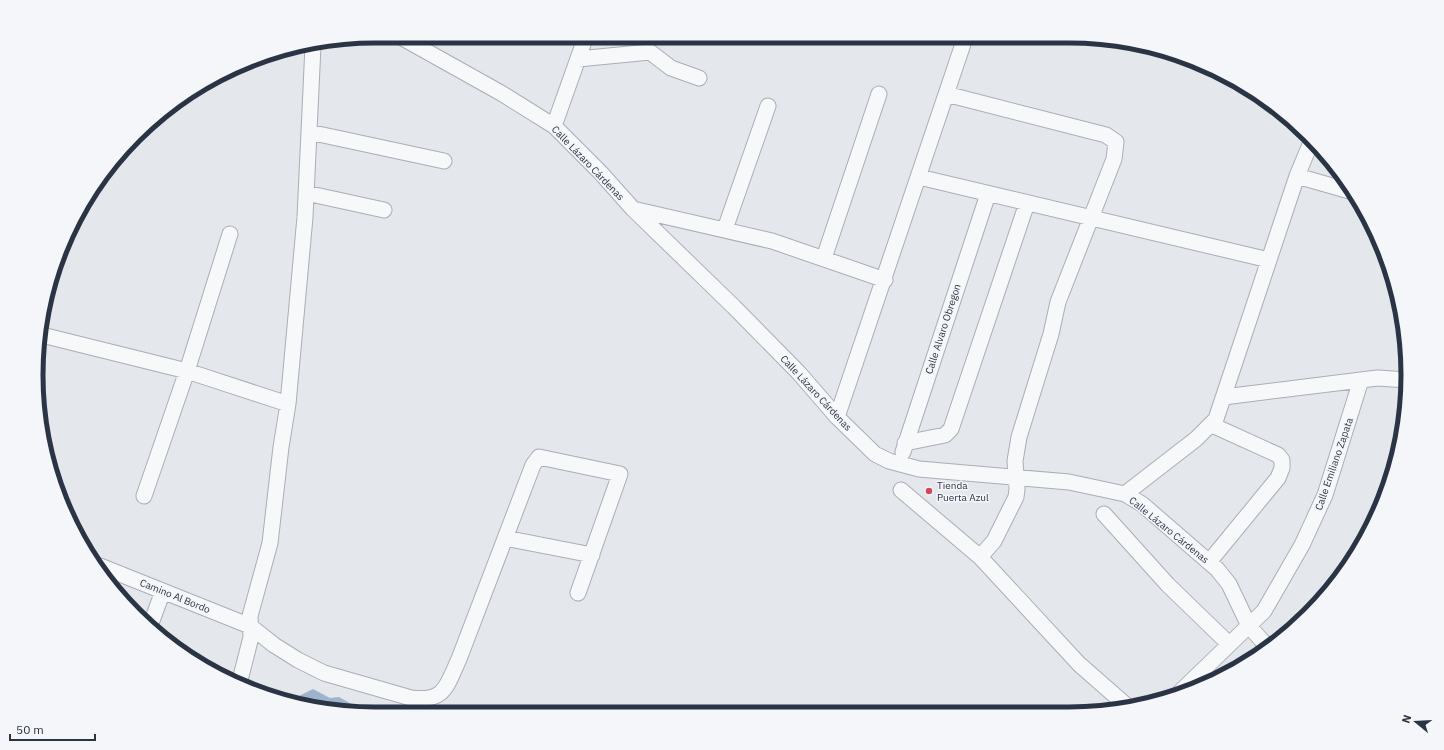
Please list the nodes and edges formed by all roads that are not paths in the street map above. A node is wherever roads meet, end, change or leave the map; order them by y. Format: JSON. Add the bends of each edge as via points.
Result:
{"nodes":[{"id":1,"x":412,"y":43,"type":"edge"},
{"id":2,"x":584,"y":43,"type":"edge"},
{"id":3,"x":963,"y":44,"type":"dead end"},
{"id":4,"x":313,"y":49,"type":"edge"},
{"id":5,"x":578,"y":59,"type":"junction"},
{"id":6,"x":699,"y":78,"type":"dead end"},
{"id":7,"x":878,"y":94,"type":"dead end"},
{"id":8,"x":946,"y":94,"type":"junction"},
{"id":9,"x":768,"y":106,"type":"dead end"},
{"id":10,"x":554,"y":126,"type":"junction"},
{"id":11,"x":309,"y":132,"type":"junction"},
{"id":12,"x":1310,"y":146,"type":"edge"},
{"id":13,"x":444,"y":161,"type":"dead end"},
{"id":14,"x":1298,"y":176,"type":"junction"},
{"id":15,"x":919,"y":177,"type":"junction"},
{"id":16,"x":1344,"y":189,"type":"edge"},
{"id":17,"x":306,"y":193,"type":"junction"},
{"id":18,"x":988,"y":194,"type":"junction"},
{"id":19,"x":1027,"y":203,"type":"junction"},
{"id":20,"x":633,"y":209,"type":"junction"},
{"id":21,"x":384,"y":210,"type":"dead end"},
{"id":22,"x":1091,"y":218,"type":"junction"},
{"id":23,"x":725,"y":229,"type":"junction"},
{"id":24,"x":230,"y":234,"type":"dead end"},
{"id":25,"x":824,"y":258,"type":"junction"},
{"id":26,"x":1269,"y":260,"type":"junction"},
{"id":27,"x":885,"y":280,"type":"junction"},
{"id":28,"x":46,"y":336,"type":"edge"},
{"id":29,"x":187,"y":371,"type":"junction"},
{"id":30,"x":1361,"y":380,"type":"junction"},
{"id":31,"x":1401,"y":380,"type":"edge"},
{"id":32,"x":1224,"y":398,"type":"junction"},
{"id":33,"x":288,"y":404,"type":"junction"},
{"id":34,"x":838,"y":417,"type":"junction"},
{"id":35,"x":1212,"y":425,"type":"junction"},
{"id":36,"x":906,"y":443,"type":"junction"},
{"id":37,"x":900,"y":464,"type":"junction"},
{"id":38,"x":1016,"y":478,"type":"junction"},
{"id":39,"x":901,"y":490,"type":"dead end"},
{"id":40,"x":1125,"y":494,"type":"junction"},
{"id":41,"x":144,"y":496,"type":"dead end"},
{"id":42,"x":1104,"y":514,"type":"dead end"},
{"id":43,"x":505,"y":538,"type":"junction"},
{"id":44,"x":592,"y":555,"type":"junction"},
{"id":45,"x":980,"y":558,"type":"junction"},
{"id":46,"x":1209,"y":562,"type":"junction"},
{"id":47,"x":106,"y":568,"type":"edge"},
{"id":48,"x":163,"y":591,"type":"junction"},
{"id":49,"x":578,"y":593,"type":"dead end"},
{"id":50,"x":152,"y":621,"type":"edge"},
{"id":51,"x":250,"y":626,"type":"junction"},
{"id":52,"x":1249,"y":626,"type":"junction"},
{"id":53,"x":1264,"y":643,"type":"edge"},
{"id":54,"x":1229,"y":644,"type":"junction"},
{"id":55,"x":240,"y":679,"type":"edge"},
{"id":56,"x":1188,"y":685,"type":"edge"},
{"id":57,"x":1123,"y":703,"type":"edge"}],
"edges":[{"from":1,"to":10,"type":"street","name":"Calle Lázaro Cárdenas"},
{"from":2,"to":5,"type":"street"},
{"from":3,"to":8,"type":"street"},
{"from":4,"to":11,"type":"street"},
{"from":5,"to":6,"type":"street","via":[[650,52],[671,68]]},
{"from":5,"to":10,"type":"street"},
{"from":7,"to":25,"type":"street"},
{"from":8,"to":15,"type":"street"},
{"from":8,"to":22,"type":"street","via":[[1106,135],[1116,142],[1114,159]]},
{"from":9,"to":23,"type":"street"},
{"from":10,"to":20,"type":"street","name":"Calle Lázaro Cárdenas"},
{"from":11,"to":13,"type":"street"},
{"from":11,"to":17,"type":"street"},
{"from":12,"to":14,"type":"street"},
{"from":14,"to":16,"type":"street"},
{"from":14,"to":26,"type":"street"},
{"from":15,"to":18,"type":"street"},
{"from":15,"to":27,"type":"street"},
{"from":17,"to":21,"type":"street"},
{"from":17,"to":33,"type":"street"},
{"from":18,"to":19,"type":"street"},
{"from":18,"to":36,"type":"street","name":"Calle Alvaro Obregon"},
{"from":19,"to":22,"type":"street"},
{"from":19,"to":36,"type":"street","via":[[951,429],[945,435]]},
{"from":20,"to":23,"type":"street"},
{"from":20,"to":34,"type":"street","name":"Calle Lázaro Cárdenas","via":[[734,307]]},
{"from":22,"to":26,"type":"street","via":[[1176,236]]},
{"from":22,"to":38,"type":"street","via":[[1058,302],[1019,438],[1015,461]]},
{"from":23,"to":25,"type":"street"},
{"from":24,"to":29,"type":"street"},
{"from":25,"to":27,"type":"street"},
{"from":26,"to":32,"type":"street"},
{"from":27,"to":34,"type":"street"},
{"from":28,"to":29,"type":"street"},
{"from":29,"to":33,"type":"street"},
{"from":29,"to":41,"type":"street"},
{"from":30,"to":31,"type":"street"},
{"from":30,"to":32,"type":"street"},
{"from":30,"to":52,"type":"street","name":"Calle Emiliano Zapata","via":[[1336,464],[1316,517],[1264,611]]},
{"from":32,"to":35,"type":"street"},
{"from":33,"to":51,"type":"street","via":[[270,542],[250,616]]},
{"from":34,"to":37,"type":"street","name":"Calle Lázaro Cárdenas","via":[[876,454]]},
{"from":35,"to":40,"type":"street"},
{"from":35,"to":46,"type":"street","via":[[1278,455],[1282,460],[1282,468],[1268,491]]},
{"from":36,"to":37,"type":"street","name":"Calle Alvaro Obregon"},
{"from":37,"to":38,"type":"street","name":"Calle Lázaro Cárdenas","via":[[919,469]]},
{"from":38,"to":40,"type":"street","name":"Calle Lázaro Cárdenas","via":[[1069,482]]},
{"from":38,"to":45,"type":"street","via":[[1017,489],[1013,506],[994,541]]},
{"from":39,"to":45,"type":"street"},
{"from":40,"to":46,"type":"street","name":"Calle Lázaro Cárdenas","via":[[1142,504]]},
{"from":42,"to":54,"type":"street","via":[[1168,585]]},
{"from":43,"to":44,"type":"street"},
{"from":43,"to":44,"type":"street","via":[[538,457],[620,474]]},
{"from":43,"to":51,"type":"street","name":"Camino Al Bordo","via":[[459,659],[446,686],[436,697],[425,700],[411,698],[324,673],[274,645]]},
{"from":44,"to":49,"type":"street"},
{"from":45,"to":57,"type":"street","via":[[1079,664]]},
{"from":46,"to":52,"type":"street","name":"Calle Lázaro Cárdenas","via":[[1229,584]]},
{"from":47,"to":48,"type":"street","name":"Camino Al Bordo"},
{"from":48,"to":50,"type":"street"},
{"from":48,"to":51,"type":"street","name":"Camino Al Bordo"},
{"from":51,"to":55,"type":"street","via":[[251,637]]},
{"from":52,"to":53,"type":"street","name":"Calle Lázaro Cárdenas"},
{"from":52,"to":54,"type":"street","name":"Calle Emiliano Zapata"},
{"from":54,"to":56,"type":"street","name":"Calle Emiliano Zapata"}]}
